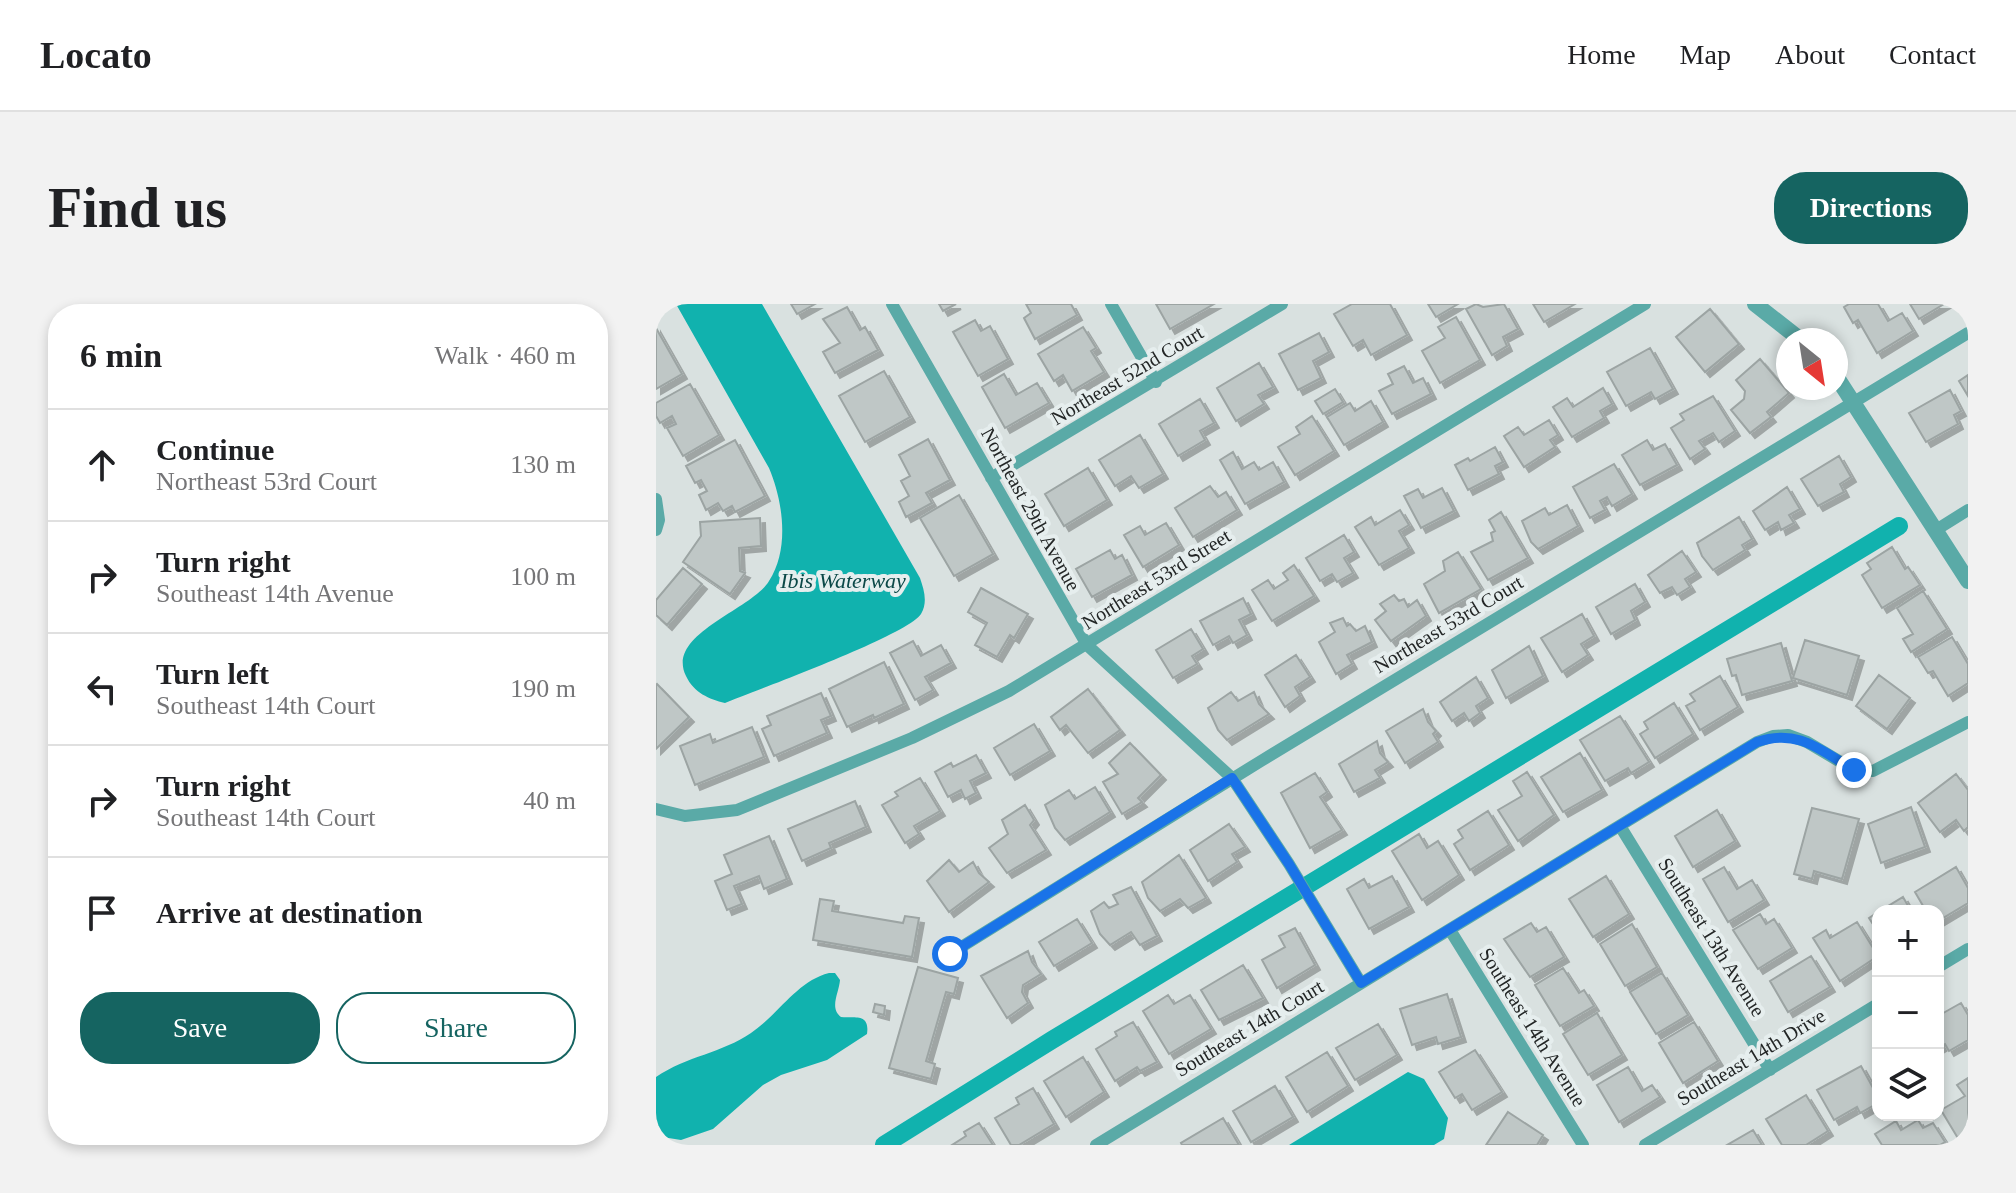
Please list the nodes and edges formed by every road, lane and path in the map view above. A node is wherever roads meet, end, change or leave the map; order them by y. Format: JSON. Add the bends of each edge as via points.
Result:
{"nodes":[{"id":1,"x":892,"y":304,"type":"edge"},
{"id":2,"x":1111,"y":304,"type":"edge"},
{"id":3,"x":1282,"y":304,"type":"edge"},
{"id":4,"x":1645,"y":304,"type":"edge"},
{"id":5,"x":1755,"y":304,"type":"edge"},
{"id":6,"x":1786,"y":328,"type":"edge"},
{"id":7,"x":1968,"y":333,"type":"edge"},
{"id":8,"x":1156,"y":382,"type":"junction"},
{"id":9,"x":1848,"y":394,"type":"edge"},
{"id":10,"x":1854,"y":403,"type":"junction"},
{"id":11,"x":991,"y":478,"type":"junction"},
{"id":12,"x":656,"y":499,"type":"edge"},
{"id":13,"x":1968,"y":510,"type":"edge"},
{"id":14,"x":657,"y":525,"type":"edge"},
{"id":15,"x":1936,"y":530,"type":"junction"},
{"id":16,"x":1968,"y":581,"type":"edge"},
{"id":17,"x":1087,"y":645,"type":"junction"},
{"id":18,"x":1968,"y":722,"type":"edge"},
{"id":19,"x":1232,"y":778,"type":"junction"},
{"id":20,"x":658,"y":810,"type":"edge"},
{"id":21,"x":1620,"y":826,"type":"junction"},
{"id":22,"x":1450,"y":930,"type":"junction"},
{"id":23,"x":1968,"y":949,"type":"edge"},
{"id":24,"x":950,"y":954,"type":"dead end"},
{"id":25,"x":1944,"y":963,"type":"edge"},
{"id":26,"x":1361,"y":983,"type":"junction"},
{"id":27,"x":1872,"y":1008,"type":"edge"},
{"id":28,"x":1770,"y":1070,"type":"junction"},
{"id":29,"x":1096,"y":1145,"type":"edge"},
{"id":30,"x":1583,"y":1145,"type":"edge"},
{"id":31,"x":1645,"y":1145,"type":"edge"}],
"edges":[{"from":1,"to":11,"type":"street","name":"Northeast 29th Avenue"},
{"from":2,"to":8,"type":"street"},
{"from":3,"to":8,"type":"street","name":"Northeast 52nd Court"},
{"from":4,"to":17,"type":"street","name":"Northeast 53rd Street"},
{"from":5,"to":6,"type":"street"},
{"from":7,"to":10,"type":"street","name":"Northeast 53rd Court"},
{"from":8,"to":11,"type":"street","name":"Northeast 52nd Court"},
{"from":9,"to":10,"type":"street"},
{"from":10,"to":15,"type":"street"},
{"from":10,"to":19,"type":"street","name":"Northeast 53rd Court"},
{"from":11,"to":17,"type":"street","name":"Northeast 29th Avenue"},
{"from":12,"to":14,"type":"street"},
{"from":13,"to":15,"type":"street"},
{"from":15,"to":16,"type":"street"},
{"from":17,"to":19,"type":"street","name":"Northeast 29th Avenue"},
{"from":17,"to":20,"type":"street","name":"Northeast 53rd Street","via":[[1009,691],[912,738],[737,810],[685,816]]},
{"from":18,"to":21,"type":"street","name":"Southeast 14th Court","via":[[1873,771],[1854,770],[1788,735],[1773,736]]},
{"from":19,"to":24,"type":"street","name":"Northeast 53rd Court"},
{"from":19,"to":26,"type":"street"},
{"from":21,"to":22,"type":"street","name":"Southeast 14th Court"},
{"from":21,"to":28,"type":"street","name":"Southeast 13th Avenue"},
{"from":22,"to":26,"type":"street","name":"Southeast 14th Court"},
{"from":22,"to":30,"type":"street","name":"Southeast 14th Avenue"},
{"from":23,"to":25,"type":"street"},
{"from":26,"to":29,"type":"street","name":"Southeast 14th Court"},
{"from":27,"to":28,"type":"street","name":"Southeast 14th Drive"},
{"from":28,"to":31,"type":"street","name":"Southeast 14th Drive"}]}
